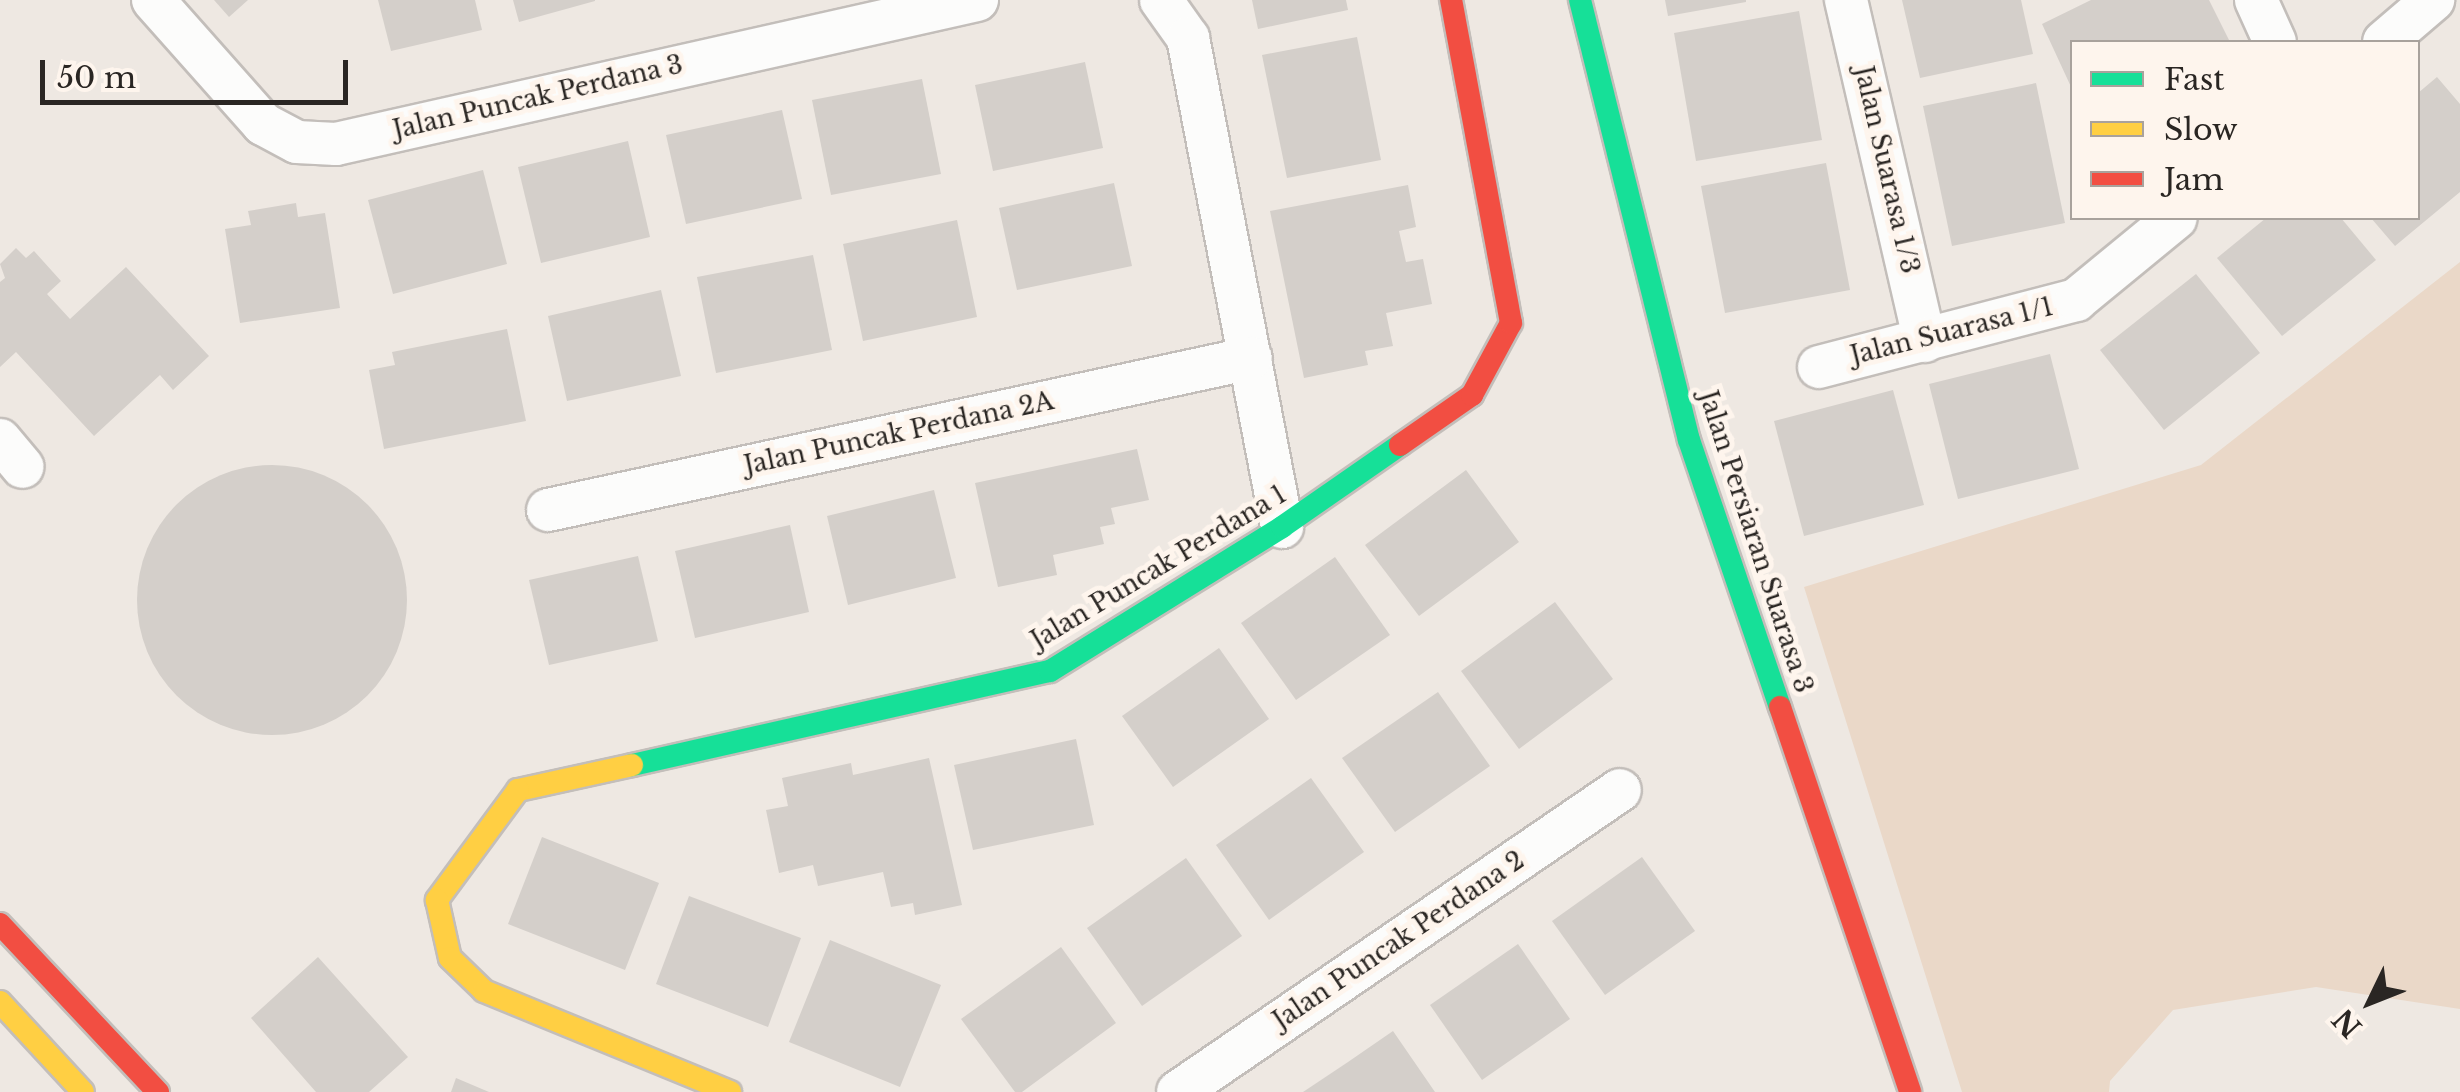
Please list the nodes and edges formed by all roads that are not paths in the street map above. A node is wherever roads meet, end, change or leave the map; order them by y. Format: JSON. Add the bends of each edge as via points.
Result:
{"nodes":[{"id":1,"x":153,"y":0,"type":"edge"},
{"id":2,"x":977,"y":0,"type":"edge"},
{"id":3,"x":1162,"y":0,"type":"edge"},
{"id":4,"x":1451,"y":0,"type":"edge"},
{"id":5,"x":1580,"y":0,"type":"edge"},
{"id":6,"x":1846,"y":0,"type":"edge"},
{"id":7,"x":2256,"y":0,"type":"edge"},
{"id":8,"x":2433,"y":0,"type":"edge"},
{"id":9,"x":2274,"y":40,"type":"edge"},
{"id":10,"x":2386,"y":40,"type":"edge"},
{"id":11,"x":2174,"y":220,"type":"edge"},
{"id":12,"x":1925,"y":341,"type":"junction"},
{"id":13,"x":1251,"y":358,"type":"junction"},
{"id":14,"x":1819,"y":366,"type":"dead end"},
{"id":15,"x":548,"y":510,"type":"dead end"},
{"id":16,"x":1282,"y":528,"type":"junction"},
{"id":17,"x":1620,"y":790,"type":"dead end"},
{"id":18,"x":0,"y":924,"type":"edge"},
{"id":19,"x":0,"y":1002,"type":"edge"},
{"id":20,"x":83,"y":1092,"type":"edge"},
{"id":21,"x":158,"y":1092,"type":"edge"},
{"id":22,"x":730,"y":1092,"type":"edge"},
{"id":23,"x":1178,"y":1092,"type":"edge"},
{"id":24,"x":1910,"y":1092,"type":"edge"}],
"edges":[{"from":1,"to":2,"type":"street","name":"Jalan Puncak Perdana 3","via":[[263,124],[297,142],[336,144]]},
{"from":3,"to":13,"type":"street","via":[[1188,38]]},
{"from":4,"to":16,"type":"street","name":"Jalan Puncak Perdana 1","via":[[1510,323],[1472,395]]},
{"from":5,"to":24,"type":"street","name":"Jalan Persiaran Suarasa 3","via":[[1689,440]]},
{"from":6,"to":12,"type":"street","name":"Jalan Suarasa 1/3"},
{"from":7,"to":9,"type":"street"},
{"from":8,"to":10,"type":"street"},
{"from":11,"to":12,"type":"street","name":"Jalan Suarasa 1/1","via":[[2076,300]]},
{"from":12,"to":14,"type":"street","name":"Jalan Suarasa 1/1"},
{"from":13,"to":15,"type":"street","name":"Jalan Puncak Perdana 2A"},
{"from":13,"to":16,"type":"street"},
{"from":16,"to":22,"type":"street","name":"Jalan Puncak Perdana 1","via":[[1050,671],[518,790],[437,900],[450,958],[484,991]]},
{"from":17,"to":23,"type":"street","name":"Jalan Puncak Perdana 2"},
{"from":18,"to":21,"type":"street"},
{"from":19,"to":20,"type":"street"}]}
